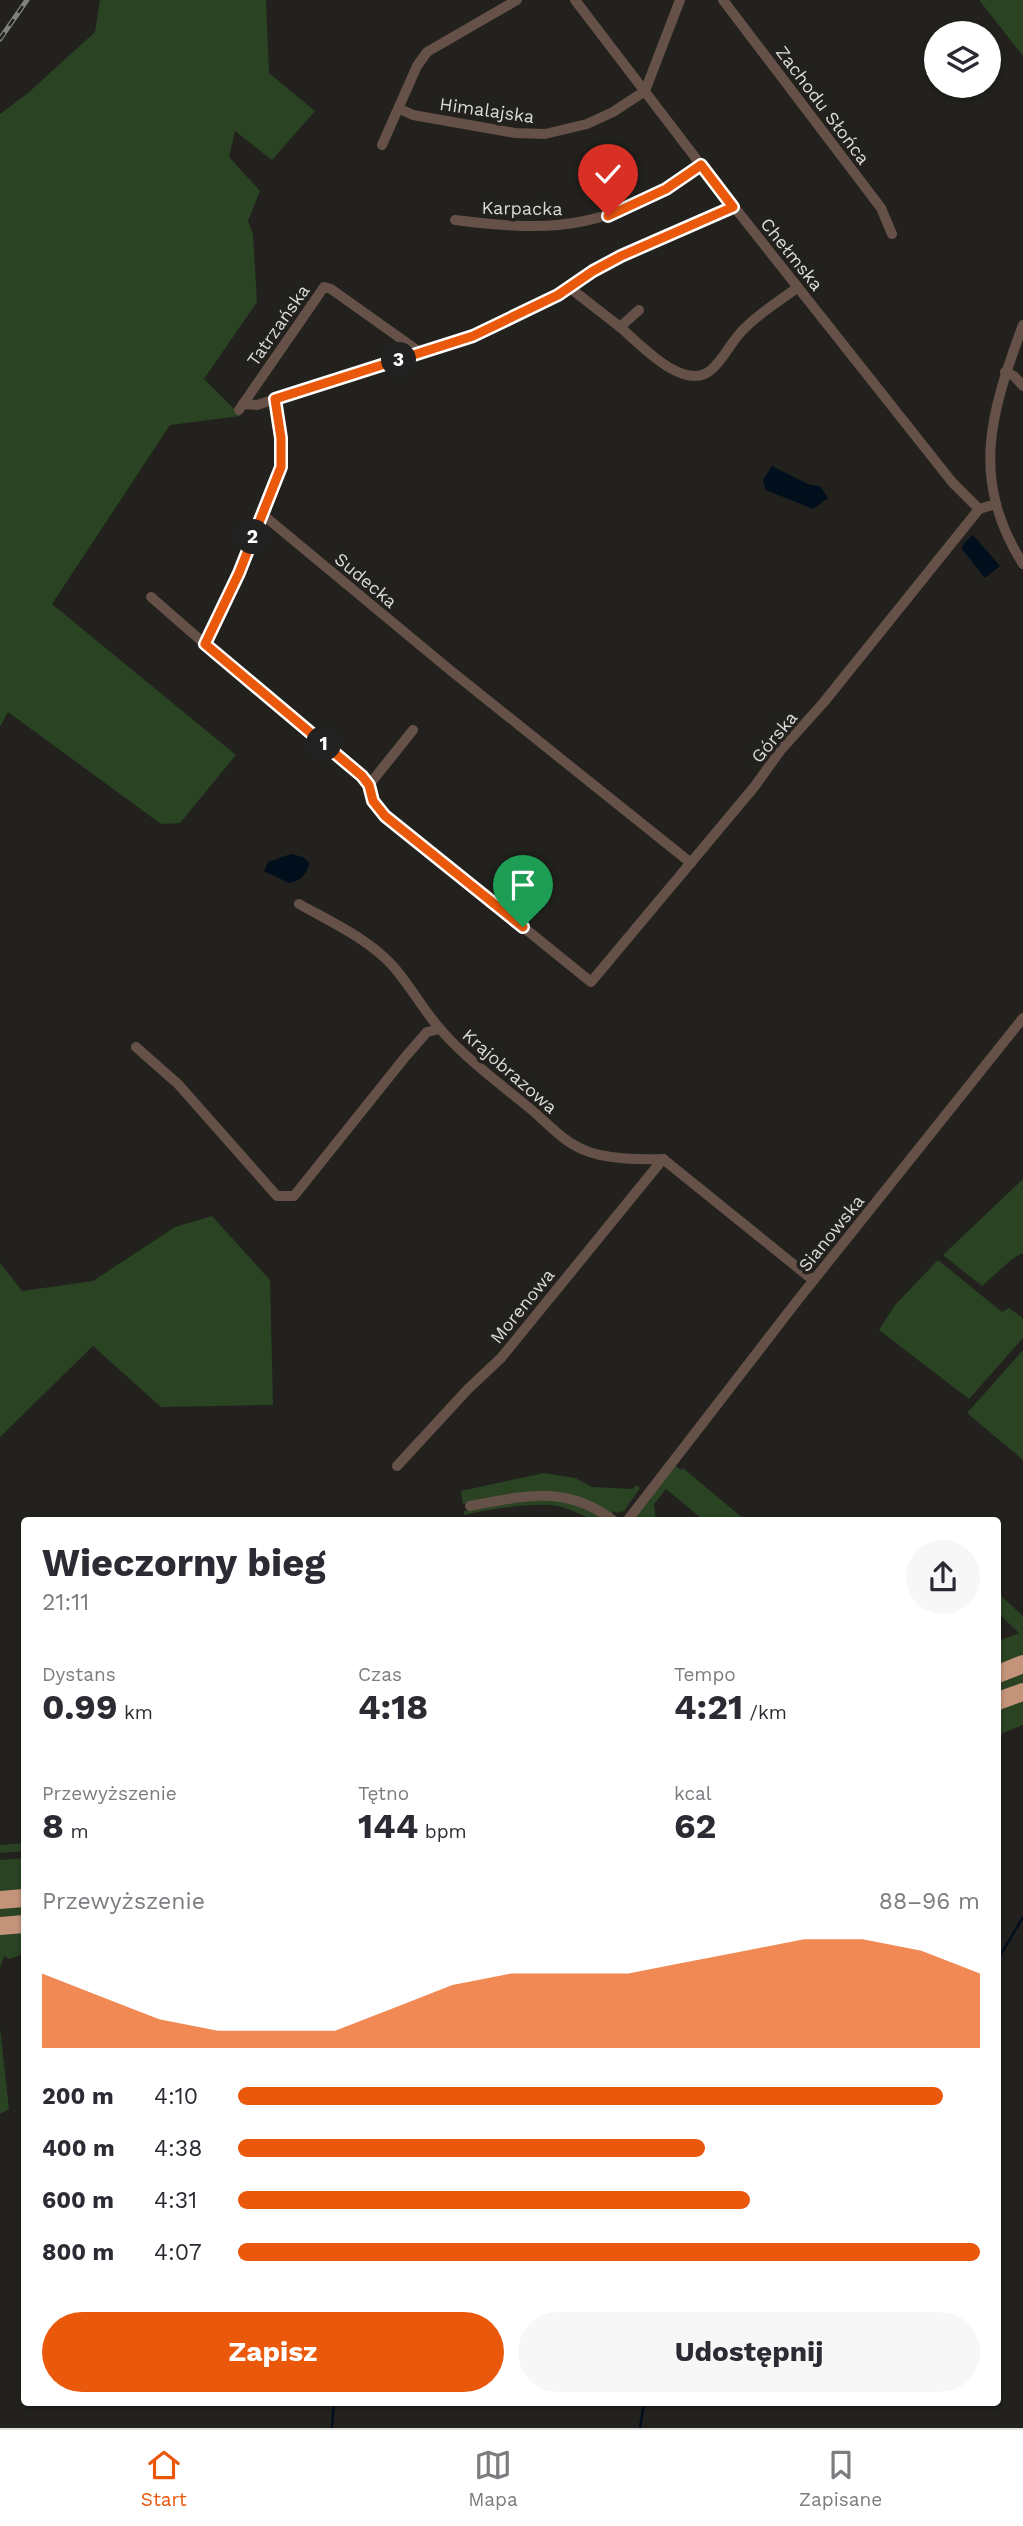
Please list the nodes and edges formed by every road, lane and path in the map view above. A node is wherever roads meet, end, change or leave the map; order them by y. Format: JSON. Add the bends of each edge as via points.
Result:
{"nodes":[{"id":1,"x":517,"y":0,"type":"edge"},
{"id":2,"x":575,"y":0,"type":"edge"},
{"id":3,"x":680,"y":0,"type":"edge"},
{"id":4,"x":723,"y":0,"type":"edge"},
{"id":5,"x":645,"y":91,"type":"junction"},
{"id":6,"x":400,"y":109,"type":"junction"},
{"id":7,"x":383,"y":145,"type":"dead end"},
{"id":8,"x":701,"y":165,"type":"junction"},
{"id":9,"x":733,"y":207,"type":"junction"},
{"id":10,"x":455,"y":220,"type":"dead end"},
{"id":11,"x":892,"y":234,"type":"dead end"},
{"id":12,"x":798,"y":287,"type":"junction"},
{"id":13,"x":570,"y":288,"type":"junction"},
{"id":14,"x":639,"y":310,"type":"dead end"},
{"id":15,"x":1023,"y":325,"type":"edge"},
{"id":16,"x":620,"y":327,"type":"junction"},
{"id":17,"x":421,"y":353,"type":"junction"},
{"id":18,"x":1005,"y":372,"type":"junction"},
{"id":19,"x":1023,"y":386,"type":"edge"},
{"id":20,"x":275,"y":399,"type":"junction"},
{"id":21,"x":996,"y":504,"type":"junction"},
{"id":22,"x":979,"y":509,"type":"junction"},
{"id":23,"x":262,"y":514,"type":"junction"},
{"id":24,"x":1023,"y":564,"type":"edge"},
{"id":25,"x":151,"y":597,"type":"dead end"},
{"id":26,"x":205,"y":644,"type":"junction"},
{"id":27,"x":413,"y":730,"type":"dead end"},
{"id":28,"x":369,"y":785,"type":"junction"},
{"id":29,"x":691,"y":863,"type":"junction"},
{"id":30,"x":299,"y":904,"type":"dead end"},
{"id":31,"x":1023,"y":1018,"type":"edge"},
{"id":32,"x":440,"y":1029,"type":"junction"},
{"id":33,"x":136,"y":1047,"type":"dead end"},
{"id":34,"x":663,"y":1159,"type":"junction"},
{"id":35,"x":813,"y":1280,"type":"junction"},
{"id":36,"x":397,"y":1466,"type":"dead end"},
{"id":37,"x":470,"y":1506,"type":"dead end"},
{"id":38,"x":607,"y":1517,"type":"edge"},
{"id":39,"x":630,"y":1517,"type":"edge"},
{"id":40,"x":1023,"y":1664,"type":"edge"},
{"id":41,"x":1001,"y":1673,"type":"edge"},
{"id":42,"x":1023,"y":1692,"type":"edge"},
{"id":43,"x":1001,"y":1701,"type":"edge"},
{"id":44,"x":21,"y":1898,"type":"edge"},
{"id":45,"x":0,"y":1900,"type":"edge"},
{"id":46,"x":21,"y":1924,"type":"edge"},
{"id":47,"x":0,"y":1926,"type":"edge"}],
"edges":[{"from":1,"to":6,"type":"street","via":[[428,52],[417,66]]},
{"from":2,"to":5,"type":"street","name":"Chełmska"},
{"from":3,"to":5,"type":"street"},
{"from":4,"to":11,"type":"street","name":"Zachodu Słońca","via":[[881,208]]},
{"from":5,"to":6,"type":"street","name":"Himalajska","via":[[587,124],[545,134],[413,115]]},
{"from":5,"to":8,"type":"street","name":"Chełmska"},
{"from":6,"to":7,"type":"street"},
{"from":8,"to":9,"type":"street","name":"Chełmska"},
{"from":8,"to":10,"type":"street","name":"Karpacka","via":[[638,203],[575,224],[541,228]]},
{"from":9,"to":12,"type":"street","name":"Chełmska"},
{"from":9,"to":13,"type":"street","via":[[621,256]]},
{"from":12,"to":16,"type":"street","via":[[745,327],[705,374],[693,377],[678,373]]},
{"from":12,"to":22,"type":"street","name":"Chełmska","via":[[952,482]]},
{"from":13,"to":16,"type":"street"},
{"from":13,"to":17,"type":"street","via":[[473,336]]},
{"from":14,"to":16,"type":"street"},
{"from":15,"to":18,"type":"street"},
{"from":17,"to":20,"type":"street"},
{"from":17,"to":20,"type":"street","name":"Tatrzańska","via":[[324,287],[241,407]]},
{"from":18,"to":19,"type":"street"},
{"from":18,"to":21,"type":"street","via":[[989,453]]},
{"from":20,"to":23,"type":"street","via":[[281,467]]},
{"from":21,"to":22,"type":"street"},
{"from":21,"to":24,"type":"street"},
{"from":22,"to":29,"type":"street","name":"Górska"},
{"from":23,"to":26,"type":"street"},
{"from":23,"to":29,"type":"street","name":"Sudecka"},
{"from":25,"to":26,"type":"street"},
{"from":26,"to":28,"type":"street"},
{"from":27,"to":28,"type":"street"},
{"from":28,"to":29,"type":"street","name":"Górska","via":[[373,801],[385,816],[591,982]]},
{"from":30,"to":32,"type":"street","name":"Krajobrazowa","via":[[363,939],[392,965]]},
{"from":31,"to":35,"type":"street","name":"Sianowska"},
{"from":32,"to":33,"type":"street","via":[[427,1032],[405,1056],[294,1196],[277,1196],[178,1083]]},
{"from":32,"to":34,"type":"street","name":"Krajobrazowa","via":[[569,1143],[596,1154]]},
{"from":34,"to":35,"type":"street"},
{"from":34,"to":36,"type":"street","name":"Morenowa","via":[[501,1358]]},
{"from":35,"to":39,"type":"street","name":"Sianowska"},
{"from":37,"to":38,"type":"street","via":[[558,1495],[583,1502]]},
{"from":40,"to":41,"type":"highway"},
{"from":42,"to":43,"type":"highway"},
{"from":44,"to":45,"type":"highway"},
{"from":46,"to":47,"type":"highway"}]}
